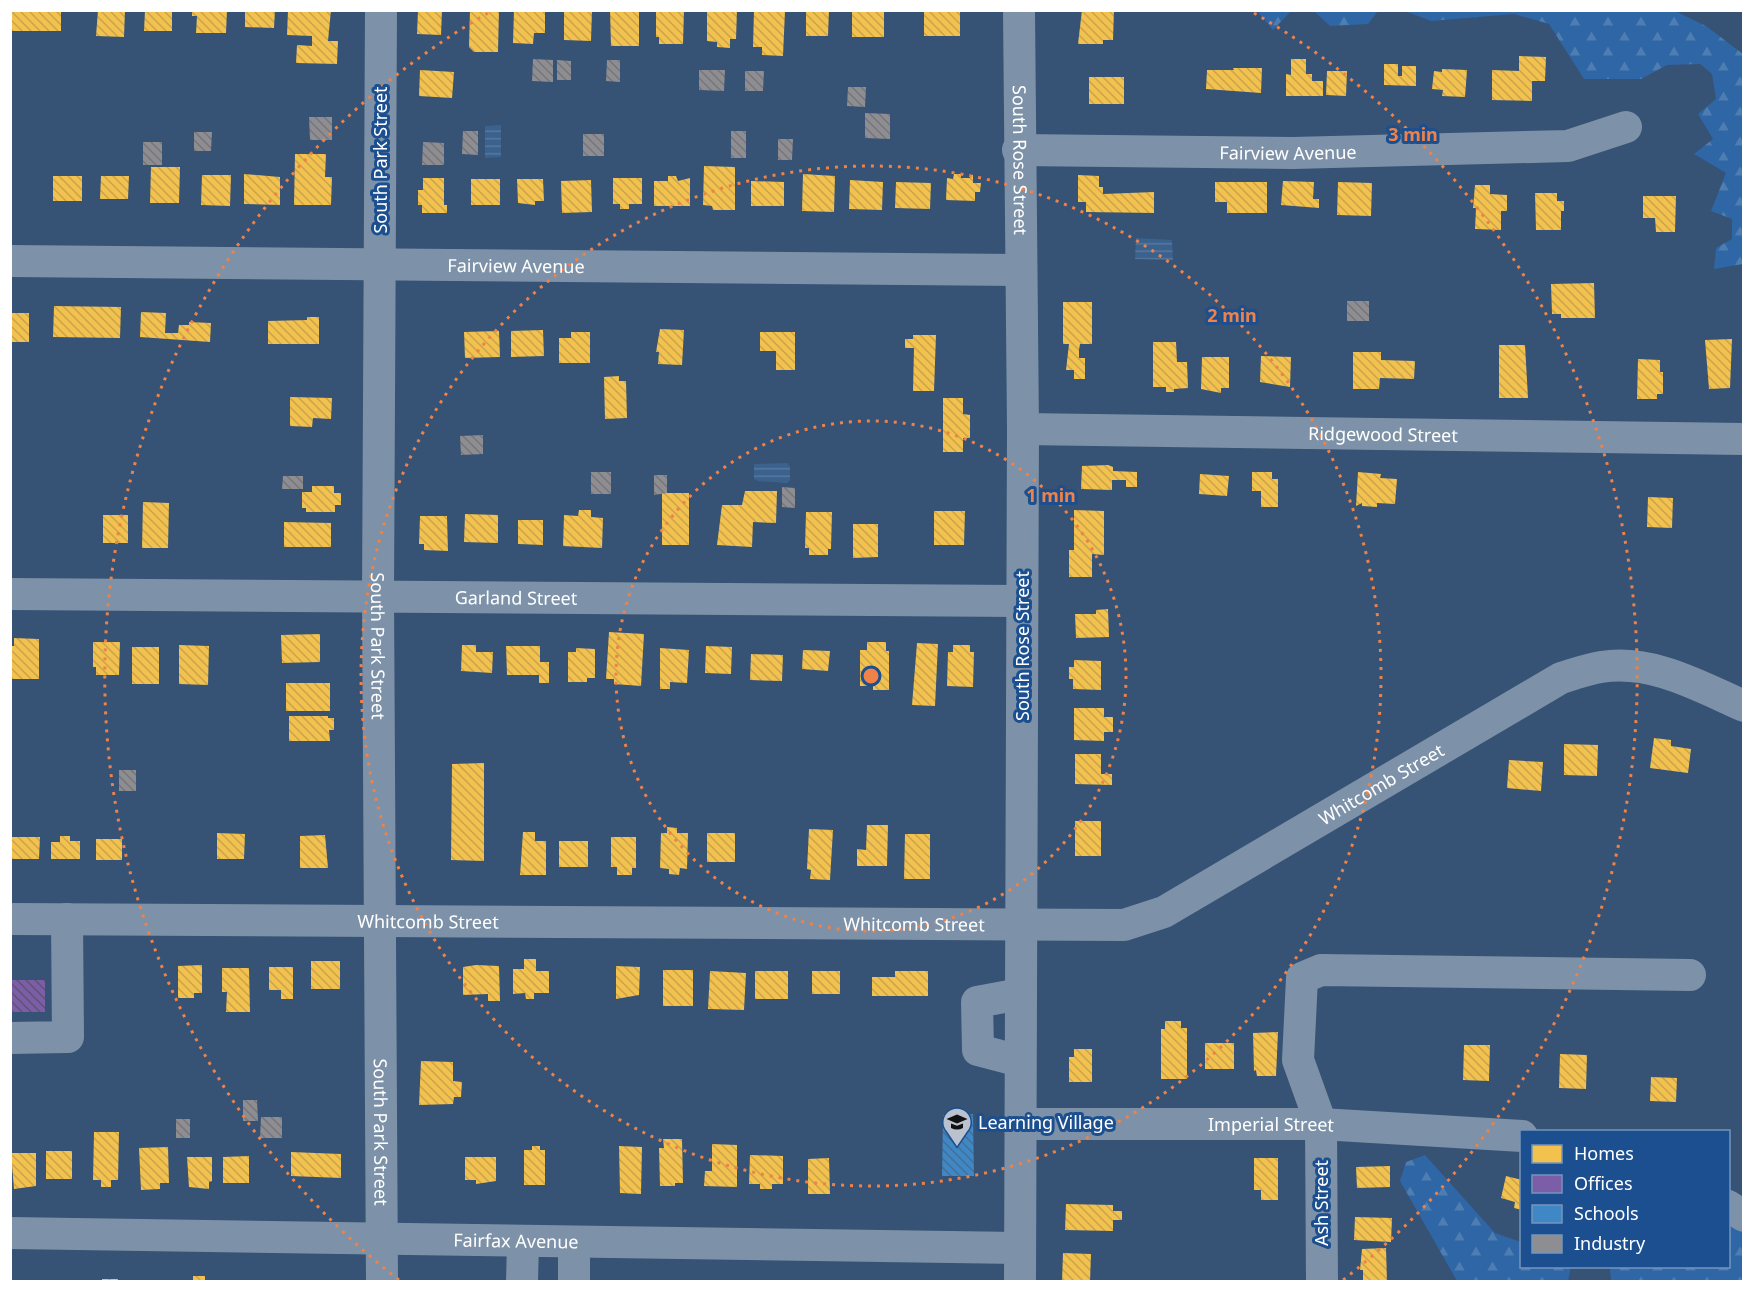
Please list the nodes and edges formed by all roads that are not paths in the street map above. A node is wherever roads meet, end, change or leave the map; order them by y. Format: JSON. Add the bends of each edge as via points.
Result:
{"nodes":[{"id":1,"x":381,"y":10,"type":"edge"},
{"id":2,"x":1019,"y":10,"type":"edge"},
{"id":3,"x":1626,"y":127,"type":"dead end"},
{"id":4,"x":1018,"y":150,"type":"junction"},
{"id":5,"x":10,"y":261,"type":"edge"},
{"id":6,"x":379,"y":264,"type":"junction"},
{"id":7,"x":1020,"y":270,"type":"junction"},
{"id":8,"x":1023,"y":429,"type":"junction"},
{"id":9,"x":1743,"y":439,"type":"edge"},
{"id":10,"x":10,"y":594,"type":"edge"},
{"id":11,"x":378,"y":595,"type":"junction"},
{"id":12,"x":1022,"y":601,"type":"junction"},
{"id":13,"x":1743,"y":706,"type":"edge"},
{"id":14,"x":10,"y":918,"type":"edge"},
{"id":15,"x":67,"y":919,"type":"junction"},
{"id":16,"x":381,"y":921,"type":"junction"},
{"id":17,"x":1020,"y":926,"type":"junction"},
{"id":18,"x":1690,"y":975,"type":"dead end"},
{"id":19,"x":1020,"y":994,"type":"junction"},
{"id":20,"x":10,"y":1038,"type":"edge"},
{"id":21,"x":1020,"y":1061,"type":"junction"},
{"id":22,"x":1019,"y":1124,"type":"junction"},
{"id":23,"x":1321,"y":1124,"type":"junction"},
{"id":24,"x":1520,"y":1136,"type":"edge"},
{"id":25,"x":1730,"y":1207,"type":"edge"},
{"id":26,"x":1743,"y":1216,"type":"edge"},
{"id":27,"x":10,"y":1233,"type":"edge"},
{"id":28,"x":382,"y":1240,"type":"junction"},
{"id":29,"x":523,"y":1242,"type":"junction"},
{"id":30,"x":574,"y":1242,"type":"junction"},
{"id":31,"x":1019,"y":1248,"type":"junction"},
{"id":32,"x":382,"y":1281,"type":"edge"},
{"id":33,"x":522,"y":1281,"type":"edge"},
{"id":34,"x":574,"y":1281,"type":"edge"},
{"id":35,"x":1020,"y":1281,"type":"edge"},
{"id":36,"x":1322,"y":1281,"type":"edge"}],
"edges":[{"from":1,"to":6,"type":"street","name":"South Park Street"},
{"from":2,"to":4,"type":"street","name":"South Rose Street"},
{"from":3,"to":4,"type":"street","name":"Fairview Avenue","via":[[1568,146],[1293,153]]},
{"from":4,"to":7,"type":"street","name":"South Rose Street"},
{"from":5,"to":6,"type":"street","name":"Fairview Avenue"},
{"from":6,"to":7,"type":"street","name":"Fairview Avenue"},
{"from":6,"to":11,"type":"street","name":"South Park Street"},
{"from":7,"to":8,"type":"street","name":"South Rose Street"},
{"from":8,"to":9,"type":"street","name":"Ridgewood Street"},
{"from":8,"to":12,"type":"street","name":"South Rose Street"},
{"from":10,"to":11,"type":"street","name":"Garland Street"},
{"from":11,"to":12,"type":"street","name":"Garland Street"},
{"from":11,"to":16,"type":"street","name":"South Park Street"},
{"from":12,"to":17,"type":"street","name":"South Rose Street"},
{"from":13,"to":17,"type":"street","name":"Whitcomb Street","via":[[1688,681],[1639,666],[1602,667],[1561,678],[1164,912],[1124,925]]},
{"from":14,"to":15,"type":"street","name":"Whitcomb Street"},
{"from":15,"to":16,"type":"street","name":"Whitcomb Street"},
{"from":15,"to":20,"type":"street","via":[[68,1037]]},
{"from":16,"to":17,"type":"street","name":"Whitcomb Street"},
{"from":16,"to":28,"type":"street","name":"South Park Street"},
{"from":17,"to":19,"type":"street","name":"South Rose Street"},
{"from":18,"to":23,"type":"street","name":"Ash Street","via":[[1321,970],[1302,978],[1298,1060]]},
{"from":19,"to":21,"type":"street","name":"South Rose Street"},
{"from":19,"to":21,"type":"street","via":[[977,1002],[978,1050]]},
{"from":21,"to":22,"type":"street","name":"South Rose Street"},
{"from":22,"to":23,"type":"street","name":"Imperial Street"},
{"from":22,"to":31,"type":"street","name":"South Rose Street"},
{"from":23,"to":24,"type":"street","name":"Imperial Street"},
{"from":23,"to":36,"type":"street","name":"Ash Street"},
{"from":25,"to":26,"type":"street"},
{"from":27,"to":28,"type":"street","name":"Fairfax Avenue"},
{"from":28,"to":29,"type":"street","name":"Fairfax Avenue"},
{"from":28,"to":32,"type":"street","name":"South Park Street"},
{"from":29,"to":30,"type":"street","name":"Fairfax Avenue"},
{"from":29,"to":33,"type":"street"},
{"from":30,"to":31,"type":"street","name":"Fairfax Avenue"},
{"from":30,"to":34,"type":"street"},
{"from":31,"to":35,"type":"street","name":"South Rose Street"}]}
